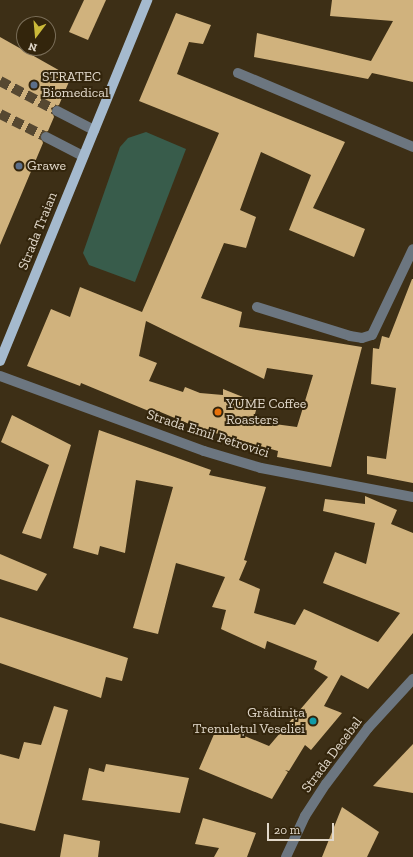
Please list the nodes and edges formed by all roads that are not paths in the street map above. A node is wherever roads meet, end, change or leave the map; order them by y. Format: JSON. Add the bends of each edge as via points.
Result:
{"nodes":[{"id":1,"x":147,"y":0,"type":"edge"},
{"id":2,"x":238,"y":73,"type":"dead end"},
{"id":3,"x":57,"y":111,"type":"tunnel mouth"},
{"id":4,"x":94,"y":130,"type":"junction"},
{"id":5,"x":46,"y":137,"type":"tunnel mouth"},
{"id":6,"x":413,"y":147,"type":"edge"},
{"id":7,"x":83,"y":156,"type":"junction"},
{"id":8,"x":413,"y":250,"type":"edge"},
{"id":9,"x":257,"y":306,"type":"dead end"},
{"id":10,"x":0,"y":361,"type":"edge"},
{"id":11,"x":0,"y":376,"type":"edge"},
{"id":12,"x":413,"y":497,"type":"edge"},
{"id":13,"x":413,"y":678,"type":"edge"},
{"id":14,"x":286,"y":857,"type":"edge"}],
"edges":[{"from":1,"to":4,"type":"main road","name":"Strada Traian"},
{"from":2,"to":6,"type":"street"},
{"from":3,"to":4,"type":"street"},
{"from":4,"to":7,"type":"main road","name":"Strada Traian"},
{"from":5,"to":7,"type":"street"},
{"from":7,"to":10,"type":"main road","name":"Strada Traian"},
{"from":8,"to":9,"type":"street","via":[[372,335],[362,338]]},
{"from":11,"to":12,"type":"street","name":"Strada Emil Petrovici","via":[[212,453],[261,468]]},
{"from":13,"to":14,"type":"street","name":"Strada Decebal","via":[[368,728],[326,784],[305,816]]}]}
